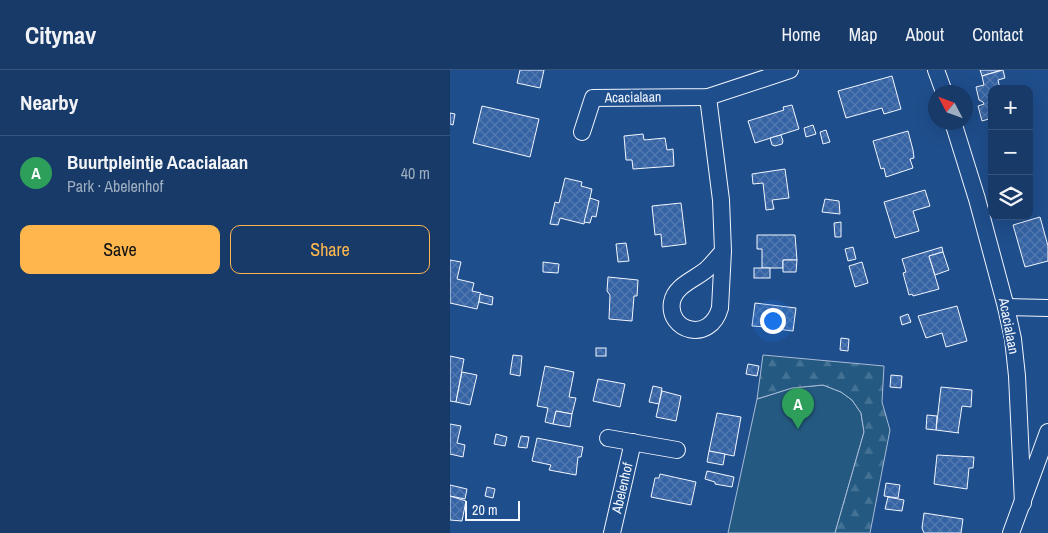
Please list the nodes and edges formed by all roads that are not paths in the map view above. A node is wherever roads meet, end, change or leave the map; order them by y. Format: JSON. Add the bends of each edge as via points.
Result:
{"nodes":[{"id":1,"x":790,"y":70,"type":"edge"},
{"id":2,"x":936,"y":70,"type":"edge"},
{"id":3,"x":941,"y":85,"type":"edge"},
{"id":4,"x":708,"y":96,"type":"junction"},
{"id":5,"x":956,"y":130,"type":"edge"},
{"id":6,"x":582,"y":132,"type":"dead end"},
{"id":7,"x":723,"y":251,"type":"junction"},
{"id":8,"x":1006,"y":307,"type":"junction"},
{"id":9,"x":1048,"y":308,"type":"edge"},
{"id":10,"x":1048,"y":432,"type":"edge"},
{"id":11,"x":608,"y":438,"type":"dead end"},
{"id":12,"x":633,"y":442,"type":"junction"},
{"id":13,"x":677,"y":450,"type":"dead end"},
{"id":14,"x":1023,"y":503,"type":"junction"},
{"id":15,"x":612,"y":533,"type":"edge"},
{"id":16,"x":1011,"y":533,"type":"edge"}],
"edges":[{"from":1,"to":4,"type":"street","name":"Acacialaan"},
{"from":2,"to":3,"type":"street"},
{"from":4,"to":6,"type":"street","name":"Acacialaan","via":[[593,98]]},
{"from":4,"to":7,"type":"street","via":[[721,200]]},
{"from":5,"to":8,"type":"street","name":"Acacialaan"},
{"from":7,"to":7,"type":"street","via":[[706,270],[675,295],[673,314],[685,328],[703,329],[718,318]]},
{"from":8,"to":9,"type":"street"},
{"from":8,"to":14,"type":"street","name":"Acacialaan","via":[[1017,376]]},
{"from":10,"to":14,"type":"street"},
{"from":11,"to":12,"type":"street","name":"Abelenhof"},
{"from":12,"to":13,"type":"street","name":"Abelenhof"},
{"from":12,"to":15,"type":"street","name":"Abelenhof"},
{"from":14,"to":16,"type":"street","name":"Acacialaan"}]}
